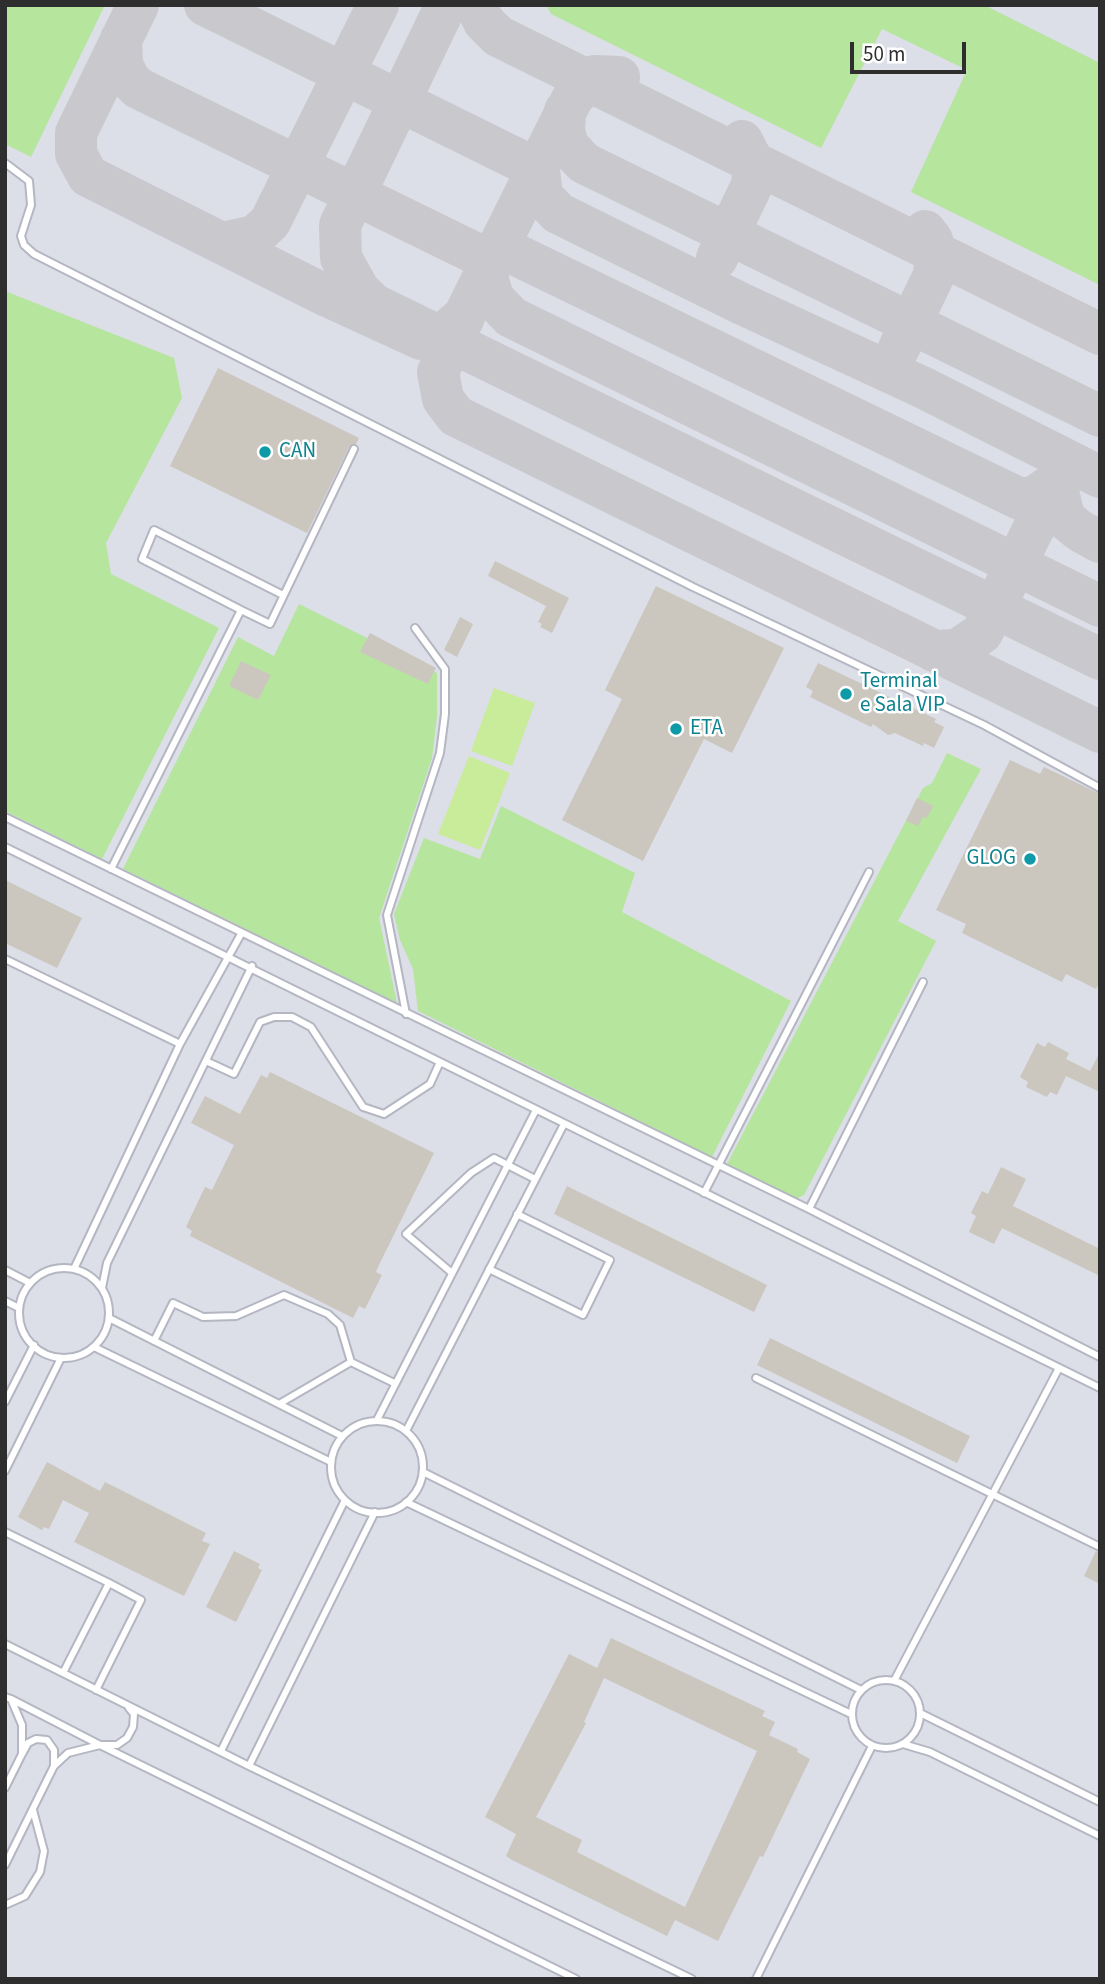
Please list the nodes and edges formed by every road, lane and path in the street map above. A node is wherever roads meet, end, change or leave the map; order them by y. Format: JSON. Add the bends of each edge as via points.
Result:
{"nodes":[{"id":1,"x":5,"y":163,"type":"edge"},
{"id":2,"x":354,"y":449,"type":"dead end"},
{"id":3,"x":283,"y":595,"type":"junction"},
{"id":4,"x":241,"y":610,"type":"junction"},
{"id":5,"x":415,"y":628,"type":"dead end"},
{"id":6,"x":1100,"y":788,"type":"edge"},
{"id":7,"x":5,"y":817,"type":"edge"},
{"id":8,"x":5,"y":847,"type":"edge"},
{"id":9,"x":111,"y":869,"type":"junction"},
{"id":10,"x":869,"y":872,"type":"dead end"},
{"id":11,"x":242,"y":934,"type":"junction"},
{"id":12,"x":227,"y":956,"type":"junction"},
{"id":13,"x":5,"y":959,"type":"edge"},
{"id":14,"x":252,"y":966,"type":"junction"},
{"id":15,"x":923,"y":982,"type":"dead end"},
{"id":16,"x":406,"y":1014,"type":"junction"},
{"id":17,"x":180,"y":1044,"type":"junction"},
{"id":18,"x":206,"y":1061,"type":"junction"},
{"id":19,"x":440,"y":1062,"type":"junction"},
{"id":20,"x":536,"y":1110,"type":"junction"},
{"id":21,"x":564,"y":1124,"type":"junction"},
{"id":22,"x":507,"y":1165,"type":"junction"},
{"id":23,"x":719,"y":1165,"type":"junction"},
{"id":24,"x":535,"y":1179,"type":"junction"},
{"id":25,"x":704,"y":1193,"type":"junction"},
{"id":26,"x":809,"y":1209,"type":"junction"},
{"id":27,"x":517,"y":1214,"type":"junction"},
{"id":28,"x":74,"y":1269,"type":"junction"},
{"id":29,"x":489,"y":1269,"type":"junction"},
{"id":30,"x":5,"y":1270,"type":"edge"},
{"id":31,"x":452,"y":1273,"type":"junction"},
{"id":32,"x":30,"y":1283,"type":"junction"},
{"id":33,"x":102,"y":1288,"type":"junction"},
{"id":34,"x":5,"y":1301,"type":"edge"},
{"id":35,"x":19,"y":1308,"type":"junction"},
{"id":36,"x":109,"y":1318,"type":"junction"},
{"id":37,"x":154,"y":1341,"type":"junction"},
{"id":38,"x":34,"y":1345,"type":"junction"},
{"id":39,"x":94,"y":1347,"type":"junction"},
{"id":40,"x":1100,"y":1357,"type":"edge"},
{"id":41,"x":61,"y":1358,"type":"junction"},
{"id":42,"x":351,"y":1362,"type":"junction"},
{"id":43,"x":1059,"y":1368,"type":"junction"},
{"id":44,"x":756,"y":1378,"type":"dead end"},
{"id":45,"x":394,"y":1383,"type":"junction"},
{"id":46,"x":1100,"y":1388,"type":"edge"},
{"id":47,"x":5,"y":1402,"type":"edge"},
{"id":48,"x":279,"y":1404,"type":"junction"},
{"id":49,"x":377,"y":1420,"type":"junction"},
{"id":50,"x":406,"y":1431,"type":"junction"},
{"id":51,"x":342,"y":1436,"type":"junction"},
{"id":52,"x":331,"y":1462,"type":"junction"},
{"id":53,"x":5,"y":1471,"type":"edge"},
{"id":54,"x":423,"y":1472,"type":"junction"},
{"id":55,"x":993,"y":1496,"type":"junction"},
{"id":56,"x":345,"y":1500,"type":"junction"},
{"id":57,"x":406,"y":1502,"type":"junction"},
{"id":58,"x":375,"y":1512,"type":"junction"},
{"id":59,"x":5,"y":1532,"type":"edge"},
{"id":60,"x":1100,"y":1547,"type":"edge"},
{"id":61,"x":109,"y":1583,"type":"junction"},
{"id":62,"x":5,"y":1644,"type":"edge"},
{"id":63,"x":63,"y":1673,"type":"junction"},
{"id":64,"x":894,"y":1681,"type":"junction"},
{"id":65,"x":96,"y":1690,"type":"junction"},
{"id":66,"x":861,"y":1690,"type":"junction"},
{"id":67,"x":8,"y":1698,"type":"edge"},
{"id":68,"x":126,"y":1705,"type":"junction"},
{"id":69,"x":851,"y":1713,"type":"junction"},
{"id":70,"x":920,"y":1713,"type":"junction"},
{"id":71,"x":903,"y":1744,"type":"junction"},
{"id":72,"x":100,"y":1745,"type":"junction"},
{"id":73,"x":872,"y":1746,"type":"junction"},
{"id":74,"x":221,"y":1751,"type":"junction"},
{"id":75,"x":22,"y":1754,"type":"junction"},
{"id":76,"x":54,"y":1766,"type":"junction"},
{"id":77,"x":249,"y":1766,"type":"junction"},
{"id":78,"x":5,"y":1788,"type":"edge"},
{"id":79,"x":1100,"y":1802,"type":"edge"},
{"id":80,"x":33,"y":1810,"type":"junction"},
{"id":81,"x":1100,"y":1836,"type":"edge"},
{"id":82,"x":5,"y":1865,"type":"edge"},
{"id":83,"x":5,"y":1905,"type":"edge"},
{"id":84,"x":576,"y":1979,"type":"edge"},
{"id":85,"x":692,"y":1979,"type":"edge"},
{"id":86,"x":756,"y":1979,"type":"edge"}],
"edges":[{"from":1,"to":6,"type":"lane","via":[[29,181],[31,205],[21,236],[34,254],[693,587],[984,725]]},
{"from":2,"to":3,"type":"lane"},
{"from":3,"to":4,"type":"lane","via":[[270,624]]},
{"from":3,"to":4,"type":"lane","via":[[154,530],[142,559]]},
{"from":4,"to":9,"type":"lane"},
{"from":5,"to":16,"type":"lane","via":[[445,669],[445,714],[440,752],[387,915]]},
{"from":7,"to":9,"type":"lane"},
{"from":8,"to":12,"type":"lane"},
{"from":9,"to":11,"type":"lane"},
{"from":10,"to":23,"type":"lane"},
{"from":11,"to":12,"type":"lane"},
{"from":11,"to":16,"type":"lane"},
{"from":12,"to":14,"type":"lane"},
{"from":12,"to":17,"type":"lane"},
{"from":13,"to":17,"type":"lane"},
{"from":14,"to":18,"type":"lane"},
{"from":14,"to":19,"type":"lane"},
{"from":15,"to":26,"type":"lane"},
{"from":16,"to":23,"type":"lane"},
{"from":17,"to":28,"type":"lane"},
{"from":18,"to":19,"type":"lane","via":[[234,1074],[260,1022],[292,1017],[311,1027],[363,1108],[384,1114],[430,1084]]},
{"from":18,"to":33,"type":"lane","via":[[107,1263]]},
{"from":19,"to":20,"type":"lane"},
{"from":20,"to":21,"type":"lane"},
{"from":20,"to":22,"type":"lane"},
{"from":21,"to":24,"type":"lane"},
{"from":21,"to":25,"type":"lane"},
{"from":22,"to":24,"type":"lane"},
{"from":22,"to":31,"type":"lane"},
{"from":22,"to":31,"type":"lane","via":[[494,1158],[471,1173],[406,1234]]},
{"from":23,"to":25,"type":"lane"},
{"from":23,"to":26,"type":"lane"},
{"from":24,"to":27,"type":"lane"},
{"from":25,"to":43,"type":"lane"},
{"from":26,"to":40,"type":"lane"},
{"from":27,"to":29,"type":"lane"},
{"from":27,"to":29,"type":"lane","via":[[610,1259],[583,1315]]},
{"from":28,"to":32,"type":"lane","via":[[47,1271]]},
{"from":28,"to":33,"type":"lane"},
{"from":29,"to":50,"type":"lane"},
{"from":30,"to":32,"type":"lane"},
{"from":31,"to":45,"type":"lane"},
{"from":32,"to":35,"type":"lane"},
{"from":33,"to":36,"type":"lane"},
{"from":34,"to":35,"type":"lane"},
{"from":35,"to":38,"type":"lane","via":[[20,1324]]},
{"from":36,"to":37,"type":"lane"},
{"from":36,"to":39,"type":"lane"},
{"from":37,"to":42,"type":"lane","via":[[173,1303],[203,1317],[236,1316],[284,1295],[328,1314],[340,1325]]},
{"from":37,"to":48,"type":"lane"},
{"from":38,"to":41,"type":"lane"},
{"from":38,"to":47,"type":"lane"},
{"from":39,"to":41,"type":"lane"},
{"from":39,"to":52,"type":"lane"},
{"from":41,"to":53,"type":"lane"},
{"from":42,"to":45,"type":"lane"},
{"from":42,"to":48,"type":"lane"},
{"from":43,"to":46,"type":"lane"},
{"from":43,"to":55,"type":"lane"},
{"from":44,"to":55,"type":"lane"},
{"from":45,"to":49,"type":"lane"},
{"from":48,"to":51,"type":"lane"},
{"from":49,"to":50,"type":"lane"},
{"from":49,"to":51,"type":"lane","via":[[361,1423]]},
{"from":50,"to":54,"type":"lane","via":[[422,1456]]},
{"from":51,"to":52,"type":"lane"},
{"from":52,"to":56,"type":"lane","via":[[331,1475]]},
{"from":54,"to":57,"type":"lane","via":[[417,1490]]},
{"from":54,"to":66,"type":"lane"},
{"from":55,"to":60,"type":"lane"},
{"from":55,"to":64,"type":"lane"},
{"from":56,"to":58,"type":"lane"},
{"from":56,"to":74,"type":"lane"},
{"from":57,"to":58,"type":"lane"},
{"from":57,"to":69,"type":"lane"},
{"from":58,"to":77,"type":"lane"},
{"from":59,"to":61,"type":"lane"},
{"from":61,"to":63,"type":"lane"},
{"from":61,"to":65,"type":"lane","via":[[141,1600]]},
{"from":62,"to":63,"type":"lane"},
{"from":63,"to":65,"type":"lane"},
{"from":64,"to":66,"type":"lane","via":[[882,1680]]},
{"from":64,"to":70,"type":"lane","via":[[911,1691]]},
{"from":65,"to":68,"type":"lane"},
{"from":66,"to":69,"type":"lane"},
{"from":67,"to":72,"type":"lane"},
{"from":67,"to":75,"type":"lane","via":[[22,1725]]},
{"from":68,"to":72,"type":"lane","via":[[134,1714],[127,1738],[117,1745]]},
{"from":68,"to":74,"type":"lane"},
{"from":69,"to":73,"type":"lane","via":[[858,1736]]},
{"from":70,"to":71,"type":"lane","via":[[918,1726]]},
{"from":70,"to":79,"type":"lane"},
{"from":71,"to":73,"type":"lane","via":[[884,1749]]},
{"from":71,"to":81,"type":"lane","via":[[930,1752]]},
{"from":72,"to":76,"type":"lane","via":[[68,1753]]},
{"from":72,"to":84,"type":"lane"},
{"from":73,"to":86,"type":"lane"},
{"from":74,"to":77,"type":"lane"},
{"from":75,"to":76,"type":"lane","via":[[28,1743],[47,1740],[54,1749]]},
{"from":75,"to":78,"type":"lane"},
{"from":76,"to":80,"type":"lane"},
{"from":77,"to":85,"type":"lane"},
{"from":80,"to":82,"type":"lane"},
{"from":80,"to":83,"type":"lane","via":[[44,1851],[40,1872],[25,1896]]}]}
